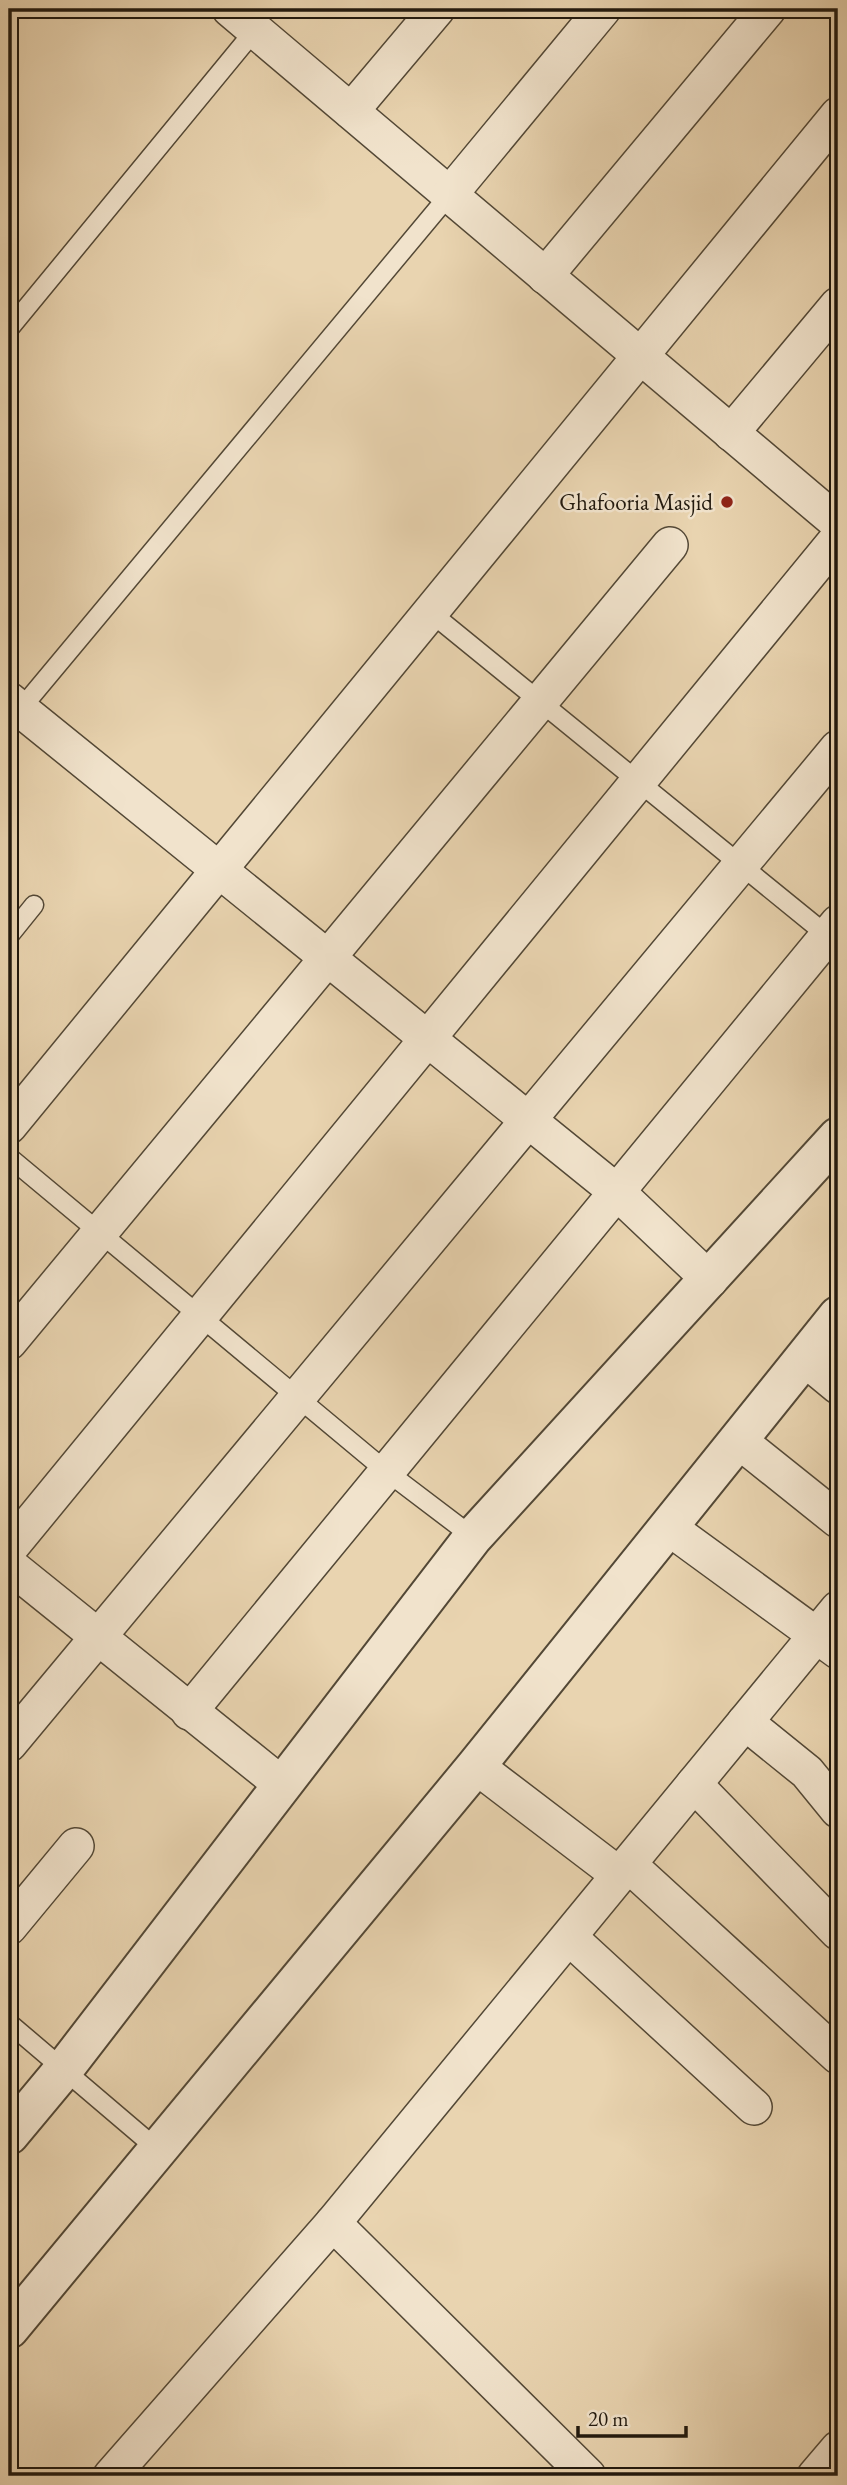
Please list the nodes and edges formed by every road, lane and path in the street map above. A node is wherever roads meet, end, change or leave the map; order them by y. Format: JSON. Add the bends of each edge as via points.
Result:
{"nodes":[{"id":1,"x":437,"y":9,"type":"edge"},
{"id":2,"x":603,"y":9,"type":"edge"},
{"id":3,"x":768,"y":9,"type":"edge"},
{"id":4,"x":253,"y":16,"type":"edge"},
{"id":5,"x":351,"y":111,"type":"junction"},
{"id":6,"x":838,"y":114,"type":"edge"},
{"id":7,"x":450,"y":194,"type":"junction"},
{"id":8,"x":545,"y":276,"type":"junction"},
{"id":9,"x":838,"y":305,"type":"edge"},
{"id":10,"x":9,"y":329,"type":"edge"},
{"id":11,"x":640,"y":356,"type":"junction"},
{"id":12,"x":731,"y":433,"type":"junction"},
{"id":13,"x":836,"y":519,"type":"edge"},
{"id":14,"x":670,"y":545,"type":"dead end"},
{"id":15,"x":430,"y":612,"type":"junction"},
{"id":16,"x":540,"y":701,"type":"junction"},
{"id":17,"x":12,"y":711,"type":"edge"},
{"id":18,"x":838,"y":748,"type":"edge"},
{"id":19,"x":638,"y":782,"type":"junction"},
{"id":20,"x":741,"y":864,"type":"junction"},
{"id":21,"x":219,"y":870,"type":"junction"},
{"id":22,"x":34,"y":905,"type":"dead end"},
{"id":23,"x":833,"y":929,"type":"edge"},
{"id":24,"x":9,"y":936,"type":"edge"},
{"id":25,"x":327,"y":957,"type":"junction"},
{"id":26,"x":428,"y":1039,"type":"junction"},
{"id":27,"x":528,"y":1120,"type":"junction"},
{"id":28,"x":9,"y":1126,"type":"edge"},
{"id":29,"x":838,"y":1137,"type":"edge"},
{"id":30,"x":9,"y":1157,"type":"edge"},
{"id":31,"x":617,"y":1192,"type":"junction"},
{"id":32,"x":99,"y":1233,"type":"junction"},
{"id":33,"x":710,"y":1280,"type":"junction"},
{"id":34,"x":200,"y":1316,"type":"junction"},
{"id":35,"x":838,"y":1316,"type":"edge"},
{"id":36,"x":9,"y":1342,"type":"edge"},
{"id":37,"x":804,"y":1358,"type":"junction"},
{"id":38,"x":838,"y":1386,"type":"edge"},
{"id":39,"x":298,"y":1397,"type":"junction"},
{"id":40,"x":738,"y":1440,"type":"junction"},
{"id":41,"x":386,"y":1471,"type":"junction"},
{"id":42,"x":838,"y":1520,"type":"edge"},
{"id":43,"x":668,"y":1527,"type":"junction"},
{"id":44,"x":473,"y":1537,"type":"junction"},
{"id":45,"x":9,"y":1549,"type":"edge"},
{"id":46,"x":9,"y":1565,"type":"edge"},
{"id":47,"x":831,"y":1632,"type":"edge"},
{"id":48,"x":98,"y":1637,"type":"junction"},
{"id":49,"x":189,"y":1712,"type":"junction"},
{"id":50,"x":745,"y":1722,"type":"junction"},
{"id":51,"x":9,"y":1744,"type":"edge"},
{"id":52,"x":476,"y":1766,"type":"junction"},
{"id":53,"x":281,"y":1784,"type":"junction"},
{"id":54,"x":694,"y":1784,"type":"junction"},
{"id":55,"x":838,"y":1810,"type":"edge"},
{"id":56,"x":76,"y":1846,"type":"dead end"},
{"id":57,"x":624,"y":1870,"type":"junction"},
{"id":58,"x":9,"y":1927,"type":"edge"},
{"id":59,"x":838,"y":1932,"type":"edge"},
{"id":60,"x":569,"y":1937,"type":"junction"},
{"id":61,"x":9,"y":2023,"type":"edge"},
{"id":62,"x":838,"y":2056,"type":"edge"},
{"id":63,"x":64,"y":2069,"type":"junction"},
{"id":64,"x":754,"y":2107,"type":"dead end"},
{"id":65,"x":9,"y":2136,"type":"edge"},
{"id":66,"x":157,"y":2149,"type":"junction"},
{"id":67,"x":332,"y":2223,"type":"junction"},
{"id":68,"x":9,"y":2329,"type":"edge"},
{"id":69,"x":838,"y":2449,"type":"edge"},
{"id":70,"x":111,"y":2476,"type":"edge"},
{"id":71,"x":588,"y":2476,"type":"edge"},
{"id":72,"x":815,"y":2476,"type":"edge"}],
"edges":[{"from":1,"to":5,"type":"street"},
{"from":2,"to":7,"type":"street"},
{"from":3,"to":8,"type":"street"},
{"from":4,"to":5,"type":"street"},
{"from":4,"to":10,"type":"lane"},
{"from":5,"to":7,"type":"street"},
{"from":6,"to":11,"type":"street"},
{"from":7,"to":8,"type":"street"},
{"from":7,"to":17,"type":"lane"},
{"from":8,"to":11,"type":"street"},
{"from":9,"to":12,"type":"street"},
{"from":11,"to":12,"type":"street"},
{"from":11,"to":15,"type":"street"},
{"from":12,"to":13,"type":"street"},
{"from":13,"to":19,"type":"street"},
{"from":14,"to":16,"type":"street"},
{"from":15,"to":16,"type":"lane"},
{"from":15,"to":21,"type":"street"},
{"from":16,"to":19,"type":"lane"},
{"from":16,"to":25,"type":"street"},
{"from":17,"to":21,"type":"street"},
{"from":18,"to":20,"type":"street"},
{"from":19,"to":20,"type":"lane"},
{"from":19,"to":26,"type":"street"},
{"from":20,"to":23,"type":"lane"},
{"from":20,"to":27,"type":"street"},
{"from":21,"to":25,"type":"street"},
{"from":21,"to":28,"type":"street"},
{"from":22,"to":24,"type":"lane"},
{"from":23,"to":31,"type":"street"},
{"from":25,"to":26,"type":"street"},
{"from":25,"to":32,"type":"street"},
{"from":26,"to":27,"type":"street"},
{"from":26,"to":34,"type":"street"},
{"from":27,"to":31,"type":"street"},
{"from":27,"to":39,"type":"street"},
{"from":29,"to":33,"type":"street"},
{"from":30,"to":32,"type":"lane"},
{"from":31,"to":33,"type":"street"},
{"from":31,"to":41,"type":"street"},
{"from":32,"to":34,"type":"lane"},
{"from":32,"to":36,"type":"street"},
{"from":33,"to":44,"type":"street"},
{"from":34,"to":39,"type":"lane"},
{"from":34,"to":45,"type":"street"},
{"from":35,"to":37,"type":"street"},
{"from":37,"to":38,"type":"street"},
{"from":37,"to":40,"type":"street"},
{"from":39,"to":41,"type":"lane"},
{"from":39,"to":48,"type":"street"},
{"from":40,"to":42,"type":"street"},
{"from":40,"to":43,"type":"street"},
{"from":41,"to":44,"type":"lane"},
{"from":41,"to":49,"type":"street"},
{"from":43,"to":47,"type":"street"},
{"from":43,"to":52,"type":"street"},
{"from":44,"to":53,"type":"street"},
{"from":46,"to":48,"type":"street"},
{"from":47,"to":50,"type":"street"},
{"from":48,"to":49,"type":"street"},
{"from":48,"to":51,"type":"street"},
{"from":49,"to":53,"type":"street"},
{"from":50,"to":54,"type":"street"},
{"from":50,"to":55,"type":"street","via":[[807,1772]]},
{"from":52,"to":57,"type":"street"},
{"from":52,"to":66,"type":"street"},
{"from":53,"to":63,"type":"street"},
{"from":54,"to":57,"type":"street"},
{"from":54,"to":59,"type":"street"},
{"from":56,"to":58,"type":"street"},
{"from":57,"to":60,"type":"street"},
{"from":57,"to":62,"type":"street"},
{"from":60,"to":64,"type":"street"},
{"from":60,"to":67,"type":"street"},
{"from":61,"to":63,"type":"lane"},
{"from":63,"to":65,"type":"street"},
{"from":63,"to":66,"type":"lane"},
{"from":66,"to":68,"type":"street"},
{"from":67,"to":70,"type":"street"},
{"from":67,"to":71,"type":"street"},
{"from":69,"to":72,"type":"street"}]}
